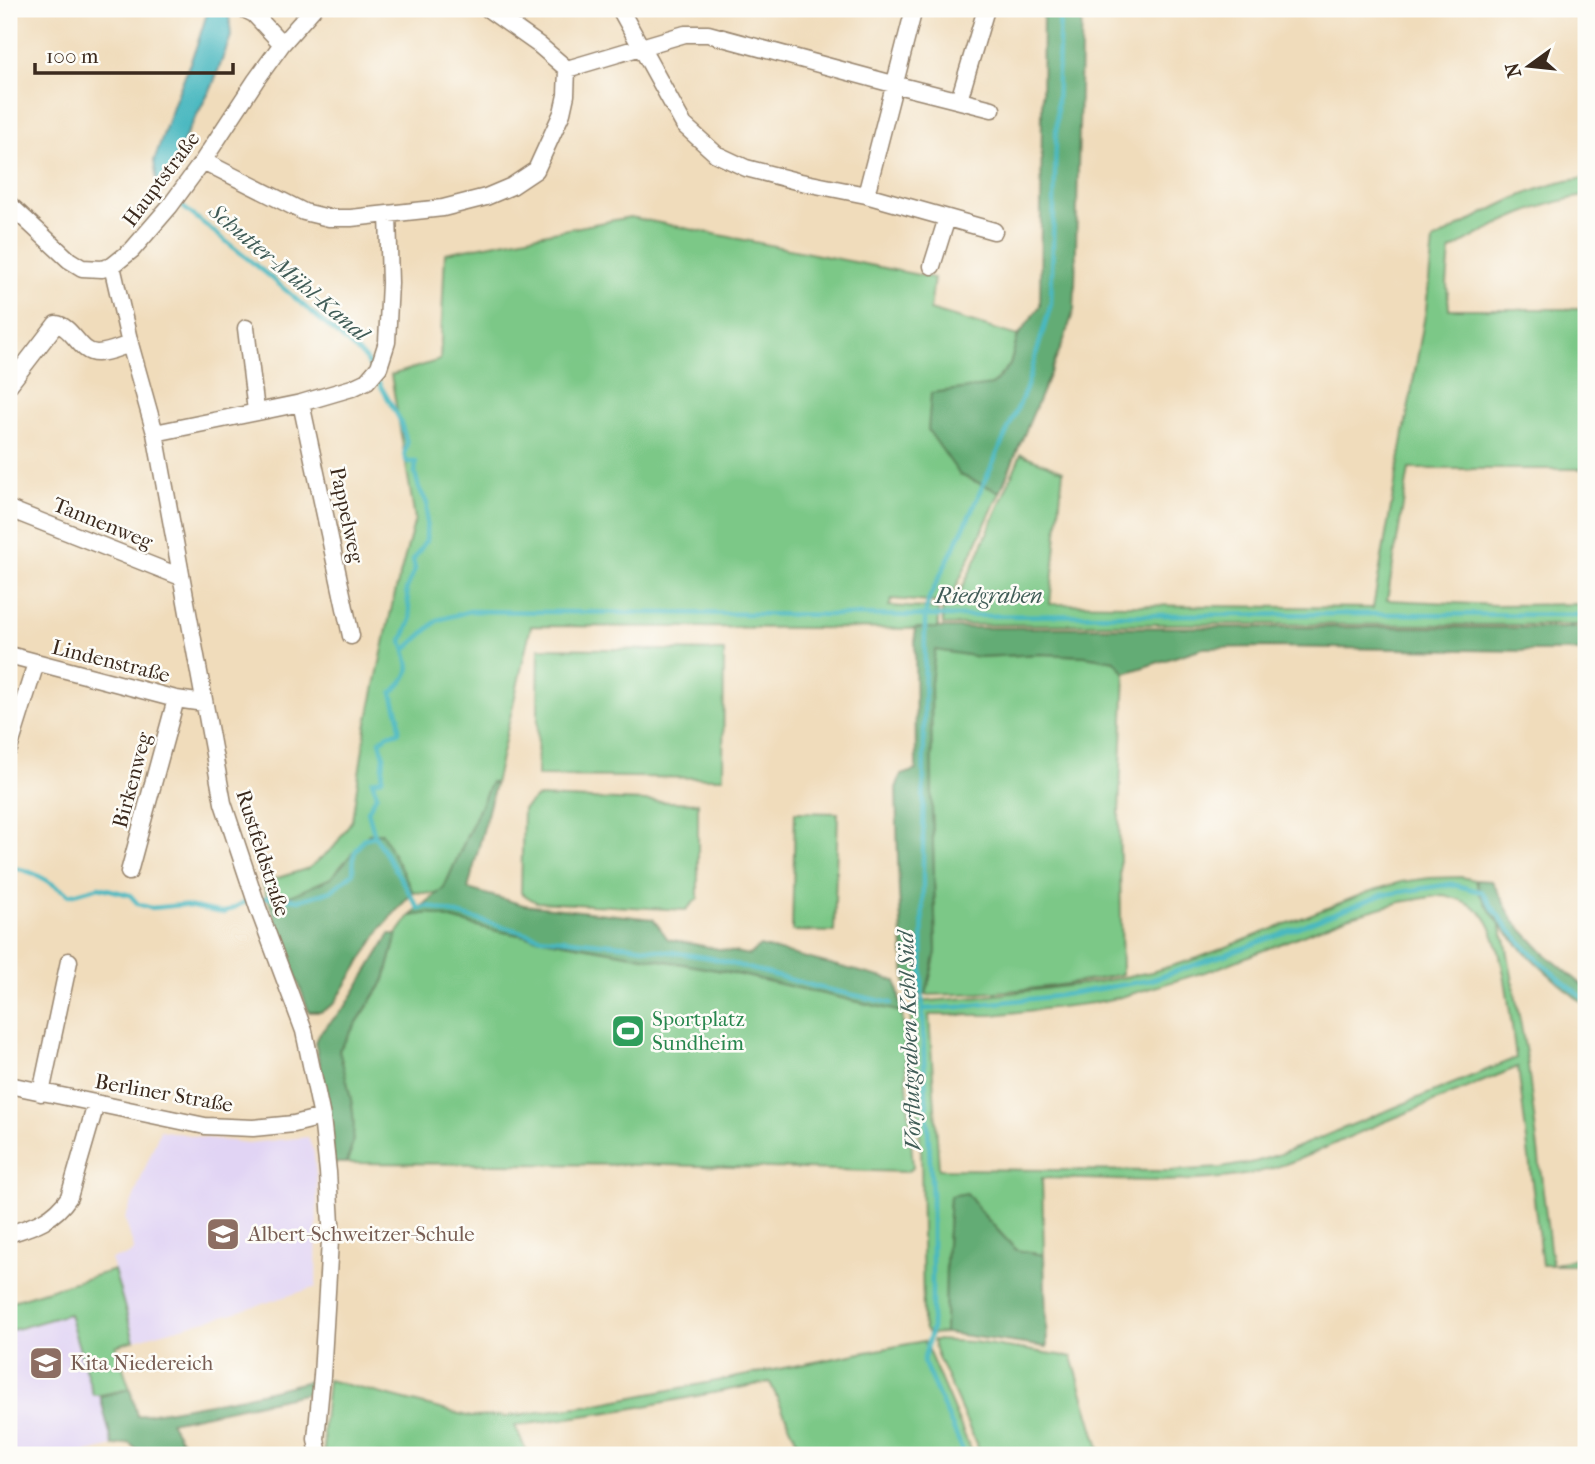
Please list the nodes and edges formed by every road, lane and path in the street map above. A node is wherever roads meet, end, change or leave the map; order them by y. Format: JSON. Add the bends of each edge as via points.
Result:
{"nodes":[{"id":1,"x":313,"y":9,"type":"edge"},
{"id":2,"x":488,"y":9,"type":"edge"},
{"id":3,"x":620,"y":9,"type":"edge"},
{"id":4,"x":914,"y":9,"type":"edge"},
{"id":5,"x":986,"y":9,"type":"edge"},
{"id":6,"x":251,"y":11,"type":"edge"},
{"id":7,"x":282,"y":44,"type":"junction"},
{"id":8,"x":642,"y":47,"type":"junction"},
{"id":9,"x":567,"y":69,"type":"junction"},
{"id":10,"x":893,"y":84,"type":"junction"},
{"id":11,"x":959,"y":100,"type":"junction"},
{"id":12,"x":992,"y":109,"type":"dead end"},
{"id":13,"x":203,"y":161,"type":"junction"},
{"id":14,"x":866,"y":195,"type":"junction"},
{"id":15,"x":9,"y":204,"type":"edge"},
{"id":16,"x":387,"y":214,"type":"junction"},
{"id":17,"x":947,"y":218,"type":"junction"},
{"id":18,"x":994,"y":231,"type":"dead end"},
{"id":19,"x":111,"y":266,"type":"junction"},
{"id":20,"x":932,"y":266,"type":"dead end"},
{"id":21,"x":246,"y":328,"type":"dead end"},
{"id":22,"x":130,"y":344,"type":"junction"},
{"id":23,"x":9,"y":385,"type":"edge"},
{"id":24,"x":302,"y":403,"type":"junction"},
{"id":25,"x":256,"y":411,"type":"junction"},
{"id":26,"x":155,"y":433,"type":"junction"},
{"id":27,"x":9,"y":509,"type":"edge"},
{"id":28,"x":181,"y":577,"type":"junction"},
{"id":29,"x":351,"y":636,"type":"dead end"},
{"id":30,"x":9,"y":655,"type":"edge"},
{"id":31,"x":36,"y":663,"type":"junction"},
{"id":32,"x":176,"y":699,"type":"junction"},
{"id":33,"x":204,"y":703,"type":"junction"},
{"id":34,"x":9,"y":749,"type":"edge"},
{"id":35,"x":129,"y":872,"type":"dead end"},
{"id":36,"x":69,"y":961,"type":"dead end"},
{"id":37,"x":9,"y":1085,"type":"edge"},
{"id":38,"x":41,"y":1093,"type":"junction"},
{"id":39,"x":96,"y":1104,"type":"junction"},
{"id":40,"x":322,"y":1117,"type":"junction"},
{"id":41,"x":9,"y":1234,"type":"edge"},
{"id":42,"x":318,"y":1455,"type":"edge"}],
"edges":[{"from":1,"to":7,"type":"street","name":"Hauptstraße"},
{"from":2,"to":9,"type":"street"},
{"from":3,"to":8,"type":"street"},
{"from":4,"to":10,"type":"street"},
{"from":5,"to":11,"type":"street"},
{"from":6,"to":7,"type":"street"},
{"from":7,"to":13,"type":"street","name":"Hauptstraße"},
{"from":8,"to":9,"type":"street"},
{"from":8,"to":10,"type":"street","via":[[685,34],[708,34]]},
{"from":8,"to":14,"type":"street","via":[[684,125],[716,154],[746,168]]},
{"from":9,"to":16,"type":"street","via":[[562,113],[536,170],[486,197],[443,208]]},
{"from":10,"to":11,"type":"street"},
{"from":10,"to":14,"type":"street"},
{"from":11,"to":12,"type":"street"},
{"from":13,"to":16,"type":"street","via":[[304,212],[329,218]]},
{"from":13,"to":19,"type":"street","name":"Hauptstraße","via":[[144,238]]},
{"from":14,"to":17,"type":"street"},
{"from":15,"to":19,"type":"street","via":[[82,268]]},
{"from":16,"to":24,"type":"street","via":[[390,295],[387,342],[379,368],[352,388]]},
{"from":17,"to":18,"type":"street"},
{"from":17,"to":20,"type":"street"},
{"from":19,"to":22,"type":"street","name":"Rustfeldstraße"},
{"from":21,"to":25,"type":"street"},
{"from":22,"to":23,"type":"street","via":[[92,352],[57,324]]},
{"from":22,"to":26,"type":"street","name":"Rustfeldstraße"},
{"from":24,"to":25,"type":"street"},
{"from":24,"to":29,"type":"street","name":"Pappelweg"},
{"from":25,"to":26,"type":"street"},
{"from":26,"to":28,"type":"street","name":"Rustfeldstraße"},
{"from":27,"to":28,"type":"street","name":"Tannenweg"},
{"from":28,"to":33,"type":"street","name":"Rustfeldstraße"},
{"from":30,"to":31,"type":"street","name":"Lindenstraße"},
{"from":31,"to":32,"type":"street","name":"Lindenstraße"},
{"from":31,"to":34,"type":"street"},
{"from":32,"to":33,"type":"street","name":"Lindenstraße"},
{"from":32,"to":35,"type":"street","name":"Birkenweg"},
{"from":33,"to":40,"type":"street","name":"Rustfeldstraße","via":[[223,803],[304,1031]]},
{"from":36,"to":38,"type":"street"},
{"from":37,"to":38,"type":"street","name":"Berliner Straße"},
{"from":38,"to":39,"type":"street","name":"Berliner Straße"},
{"from":39,"to":40,"type":"street","name":"Berliner Straße","via":[[205,1126],[253,1128]]},
{"from":39,"to":41,"type":"street","via":[[69,1197],[61,1210]]},
{"from":40,"to":42,"type":"street","name":"Rustfeldstraße","via":[[331,1224]]}]}
